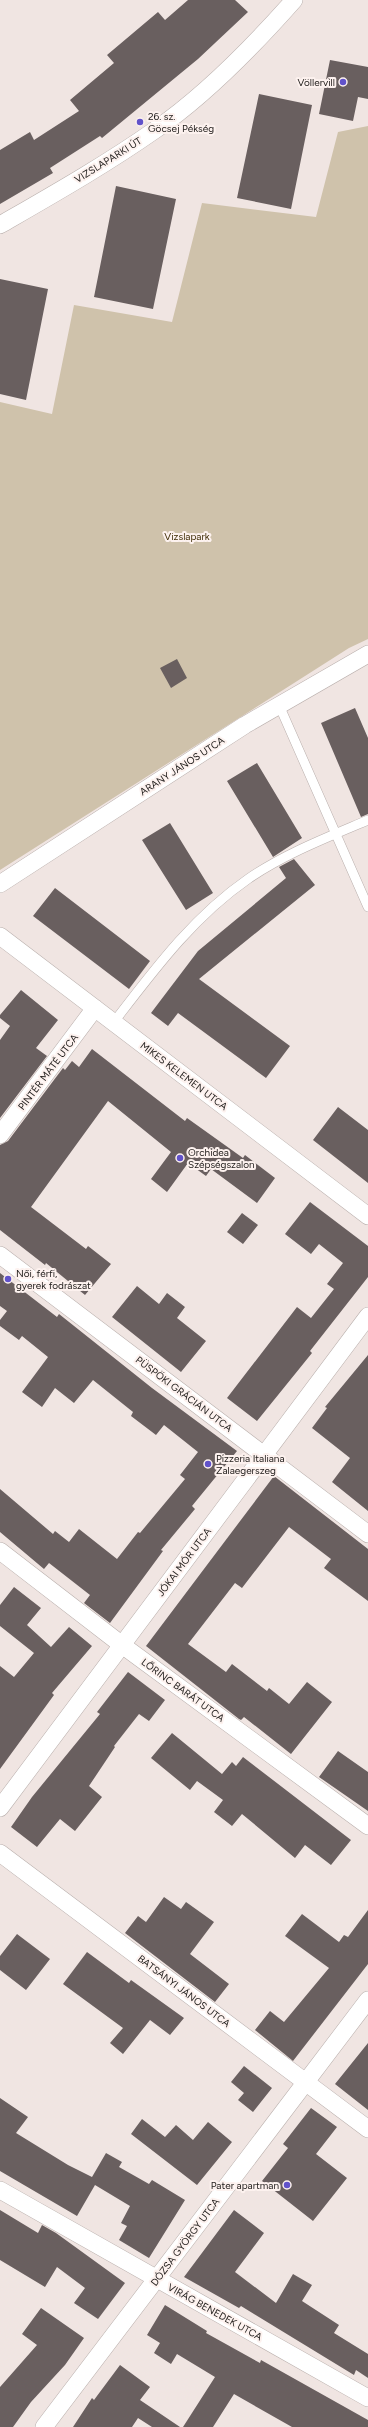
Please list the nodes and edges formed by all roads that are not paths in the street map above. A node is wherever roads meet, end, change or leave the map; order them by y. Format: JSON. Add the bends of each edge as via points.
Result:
{"nodes":[{"id":1,"x":294,"y":0,"type":"edge"},
{"id":2,"x":0,"y":225,"type":"edge"},
{"id":3,"x":368,"y":654,"type":"edge"},
{"id":4,"x":279,"y":706,"type":"junction"},
{"id":5,"x":368,"y":820,"type":"edge"},
{"id":6,"x":334,"y":834,"type":"junction"},
{"id":7,"x":0,"y":884,"type":"edge"},
{"id":8,"x":368,"y":907,"type":"edge"},
{"id":9,"x":0,"y":936,"type":"edge"},
{"id":10,"x":95,"y":1008,"type":"junction"},
{"id":11,"x":114,"y":1022,"type":"junction"},
{"id":12,"x":0,"y":1135,"type":"edge"},
{"id":13,"x":368,"y":1216,"type":"edge"},
{"id":14,"x":0,"y":1255,"type":"edge"},
{"id":15,"x":368,"y":1316,"type":"edge"},
{"id":16,"x":264,"y":1455,"type":"junction"},
{"id":17,"x":368,"y":1534,"type":"edge"},
{"id":18,"x":0,"y":1551,"type":"edge"},
{"id":19,"x":122,"y":1645,"type":"junction"},
{"id":20,"x":0,"y":1808,"type":"edge"},
{"id":21,"x":368,"y":1826,"type":"edge"},
{"id":22,"x":0,"y":1853,"type":"edge"},
{"id":23,"x":368,"y":2000,"type":"edge"},
{"id":24,"x":307,"y":2083,"type":"junction"},
{"id":25,"x":368,"y":2129,"type":"edge"},
{"id":26,"x":0,"y":2190,"type":"edge"},
{"id":27,"x":157,"y":2279,"type":"junction"},
{"id":28,"x":368,"y":2398,"type":"edge"},
{"id":29,"x":44,"y":2427,"type":"edge"}],
"edges":[{"from":1,"to":2,"type":"street","name":"VIZSLAPARKI ÚT","via":[[211,84],[157,129],[95,170]]},
{"from":3,"to":4,"type":"street","name":"ARANY JÁNOS UTCA"},
{"from":4,"to":6,"type":"lane"},
{"from":4,"to":7,"type":"street","name":"ARANY JÁNOS UTCA"},
{"from":5,"to":6,"type":"lane"},
{"from":6,"to":8,"type":"lane"},
{"from":6,"to":11,"type":"lane","via":[[248,879],[201,916],[165,956]]},
{"from":9,"to":10,"type":"street","name":"MIKES KELEMEN UTCA"},
{"from":10,"to":11,"type":"street","name":"MIKES KELEMEN UTCA"},
{"from":10,"to":12,"type":"street","name":"PINTÉR MÁTÉ UTCA"},
{"from":11,"to":13,"type":"street","name":"MIKES KELEMEN UTCA"},
{"from":14,"to":16,"type":"street","name":"PÜSPÖKI GRÁCIÁN UTCA"},
{"from":15,"to":16,"type":"street","name":"JÓKAI MÓR UTCA"},
{"from":16,"to":17,"type":"street","name":"PÜSPÖKI GRÁCIÁN UTCA"},
{"from":16,"to":19,"type":"street","name":"JÓKAI MÓR UTCA"},
{"from":18,"to":19,"type":"street","name":"LŐRINC BARÁT UTCA"},
{"from":19,"to":20,"type":"street","name":"JÓKAI MÓR UTCA"},
{"from":19,"to":21,"type":"street","name":"LŐRINC BARÁT UTCA"},
{"from":22,"to":24,"type":"street","name":"BATSÁNYI JÁNOS UTCA"},
{"from":23,"to":24,"type":"street","name":"DÓZSA GYÖRGY UTCA"},
{"from":24,"to":25,"type":"street","name":"BATSÁNYI JÁNOS UTCA"},
{"from":24,"to":27,"type":"street","name":"DÓZSA GYÖRGY UTCA"},
{"from":26,"to":27,"type":"street","name":"VIRÁG BENEDEK UTCA"},
{"from":27,"to":28,"type":"street","name":"VIRÁG BENEDEK UTCA"},
{"from":27,"to":29,"type":"street","name":"DÓZSA GYÖRGY UTCA"}]}
